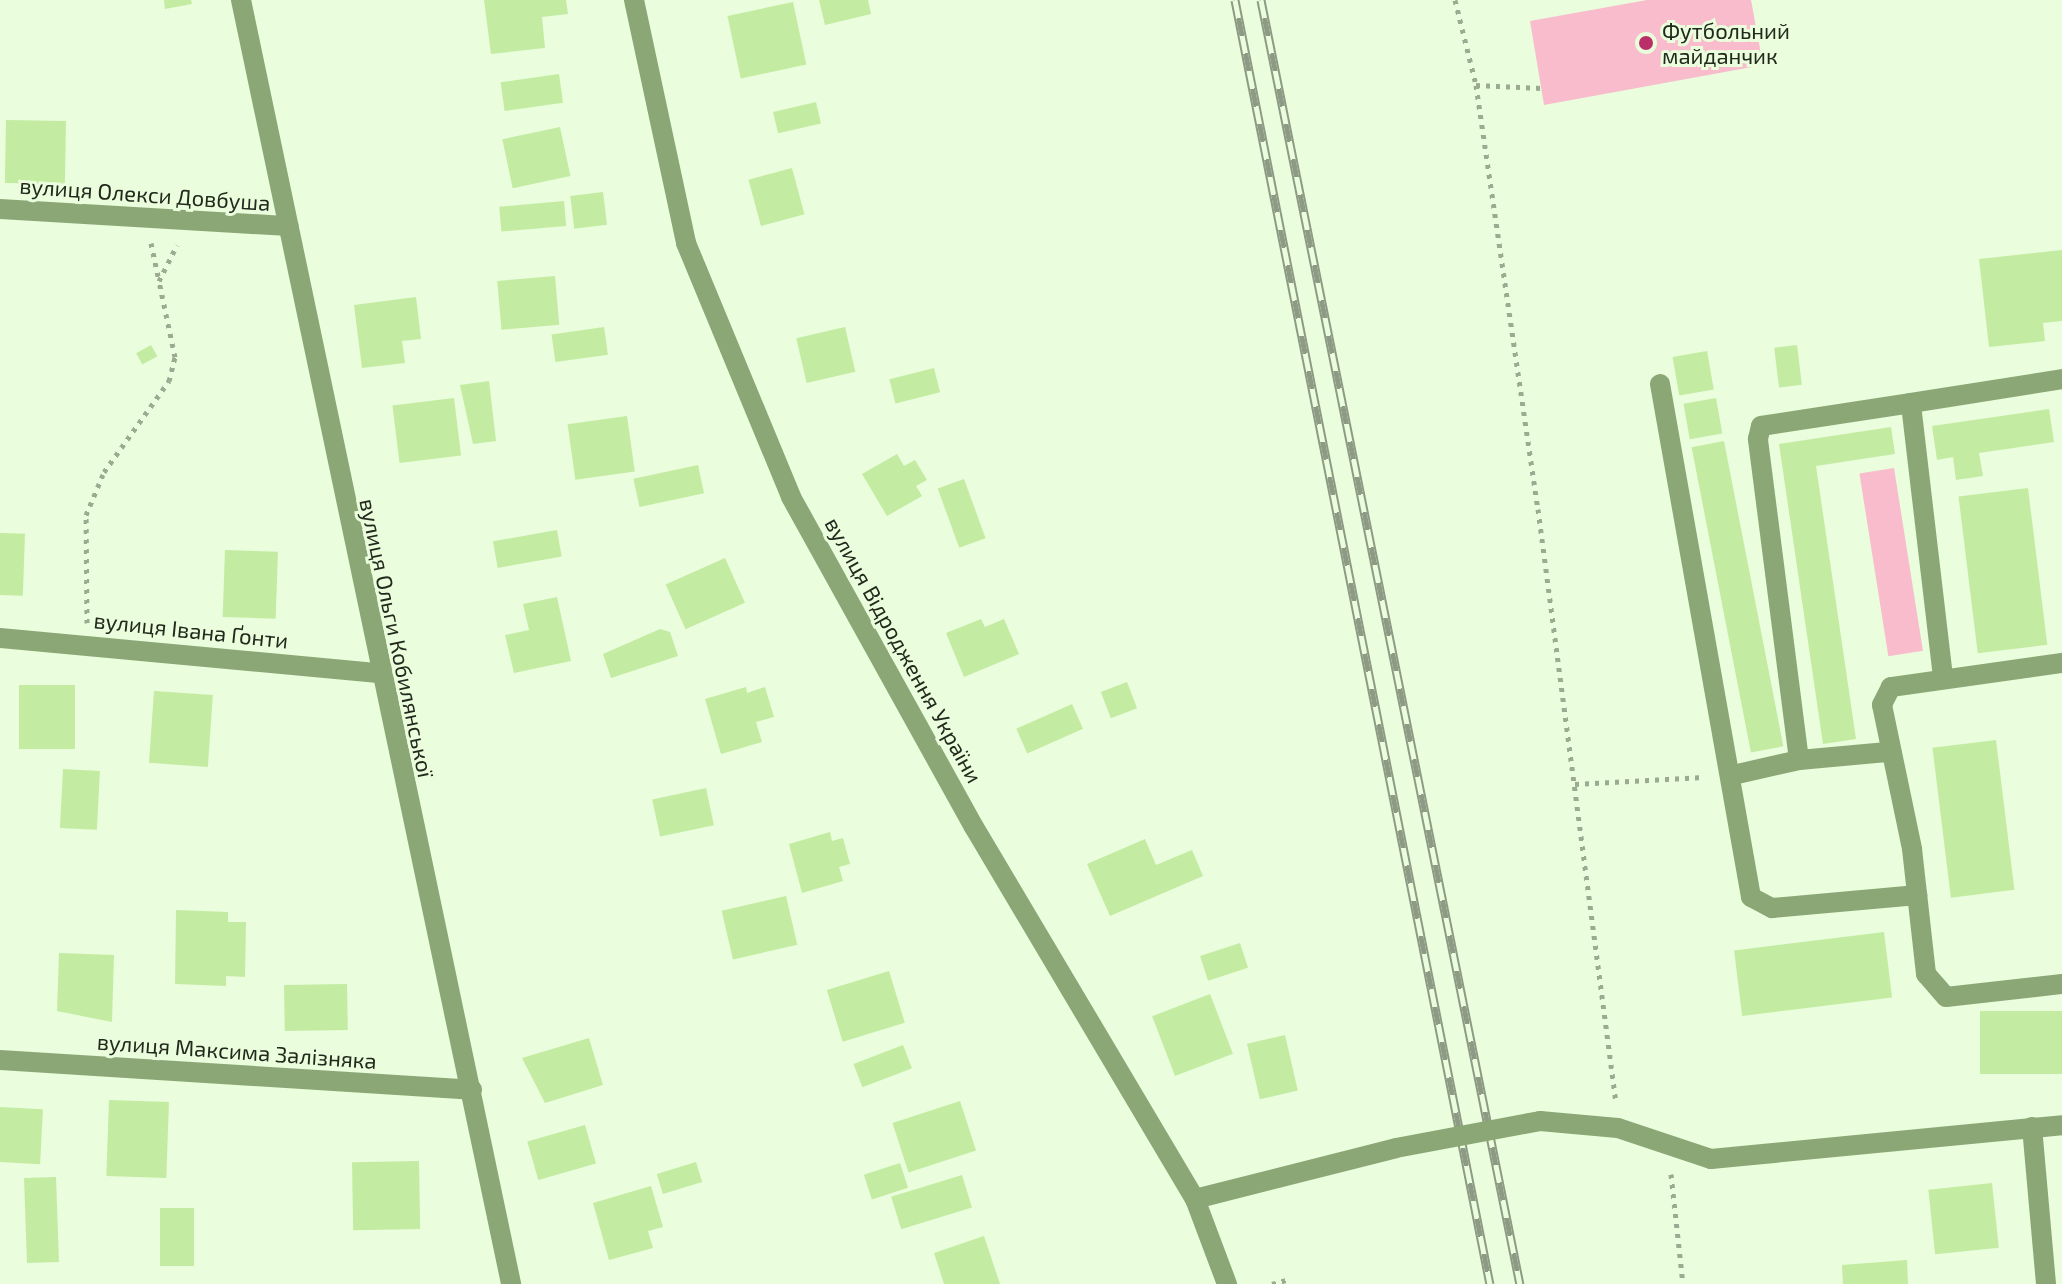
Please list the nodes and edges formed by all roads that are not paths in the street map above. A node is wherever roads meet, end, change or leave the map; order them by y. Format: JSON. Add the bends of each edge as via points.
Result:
{"nodes":[{"id":1,"x":241,"y":0,"type":"edge"},
{"id":2,"x":634,"y":0,"type":"edge"},
{"id":3,"x":0,"y":209,"type":"edge"},
{"id":4,"x":288,"y":226,"type":"junction"},
{"id":5,"x":2062,"y":379,"type":"edge"},
{"id":6,"x":1660,"y":384,"type":"dead end"},
{"id":7,"x":1911,"y":403,"type":"junction"},
{"id":8,"x":0,"y":638,"type":"edge"},
{"id":9,"x":2062,"y":663,"type":"edge"},
{"id":10,"x":378,"y":673,"type":"junction"},
{"id":11,"x":1943,"y":677,"type":"junction"},
{"id":12,"x":1887,"y":752,"type":"junction"},
{"id":13,"x":1799,"y":760,"type":"junction"},
{"id":14,"x":1733,"y":775,"type":"junction"},
{"id":15,"x":1917,"y":895,"type":"junction"},
{"id":16,"x":2062,"y":984,"type":"edge"},
{"id":17,"x":0,"y":1060,"type":"edge"},
{"id":18,"x":472,"y":1090,"type":"junction"},
{"id":19,"x":2062,"y":1125,"type":"edge"},
{"id":20,"x":2032,"y":1127,"type":"junction"},
{"id":21,"x":1195,"y":1199,"type":"junction"},
{"id":22,"x":511,"y":1284,"type":"edge"},
{"id":23,"x":1227,"y":1284,"type":"edge"},
{"id":24,"x":2046,"y":1284,"type":"edge"}],
"edges":[{"from":1,"to":4,"type":"street","name":"вулиця Ольги Кобилянської"},
{"from":2,"to":21,"type":"street","name":"вулиця Відродження України","via":[[686,243],[791,497],[974,827]]},
{"from":3,"to":4,"type":"street","name":"вулиця Олекси Довбуша"},
{"from":4,"to":10,"type":"street","name":"вулиця Ольги Кобилянської"},
{"from":5,"to":7,"type":"street"},
{"from":6,"to":14,"type":"street"},
{"from":7,"to":11,"type":"street"},
{"from":7,"to":13,"type":"street","via":[[1761,426]]},
{"from":8,"to":10,"type":"street","name":"вулиця Івана Ґонти"},
{"from":9,"to":11,"type":"street"},
{"from":10,"to":18,"type":"street","name":"вулиця Ольги Кобилянської"},
{"from":11,"to":12,"type":"street","via":[[1891,687],[1882,705]]},
{"from":12,"to":13,"type":"street"},
{"from":12,"to":15,"type":"street"},
{"from":13,"to":14,"type":"street"},
{"from":14,"to":15,"type":"street","via":[[1751,897],[1772,908]]},
{"from":15,"to":16,"type":"street","via":[[1926,974],[1946,997]]},
{"from":17,"to":18,"type":"street","name":"вулиця Максима Залізняка"},
{"from":18,"to":22,"type":"street","name":"вулиця Ольги Кобилянської"},
{"from":19,"to":20,"type":"street"},
{"from":20,"to":21,"type":"street","bridge":true,"via":[[1711,1159],[1668,1149],[1618,1128],[1540,1121],[1396,1148]]},
{"from":20,"to":24,"type":"street"},
{"from":21,"to":23,"type":"street","name":"вулиця Відродження України"}]}
